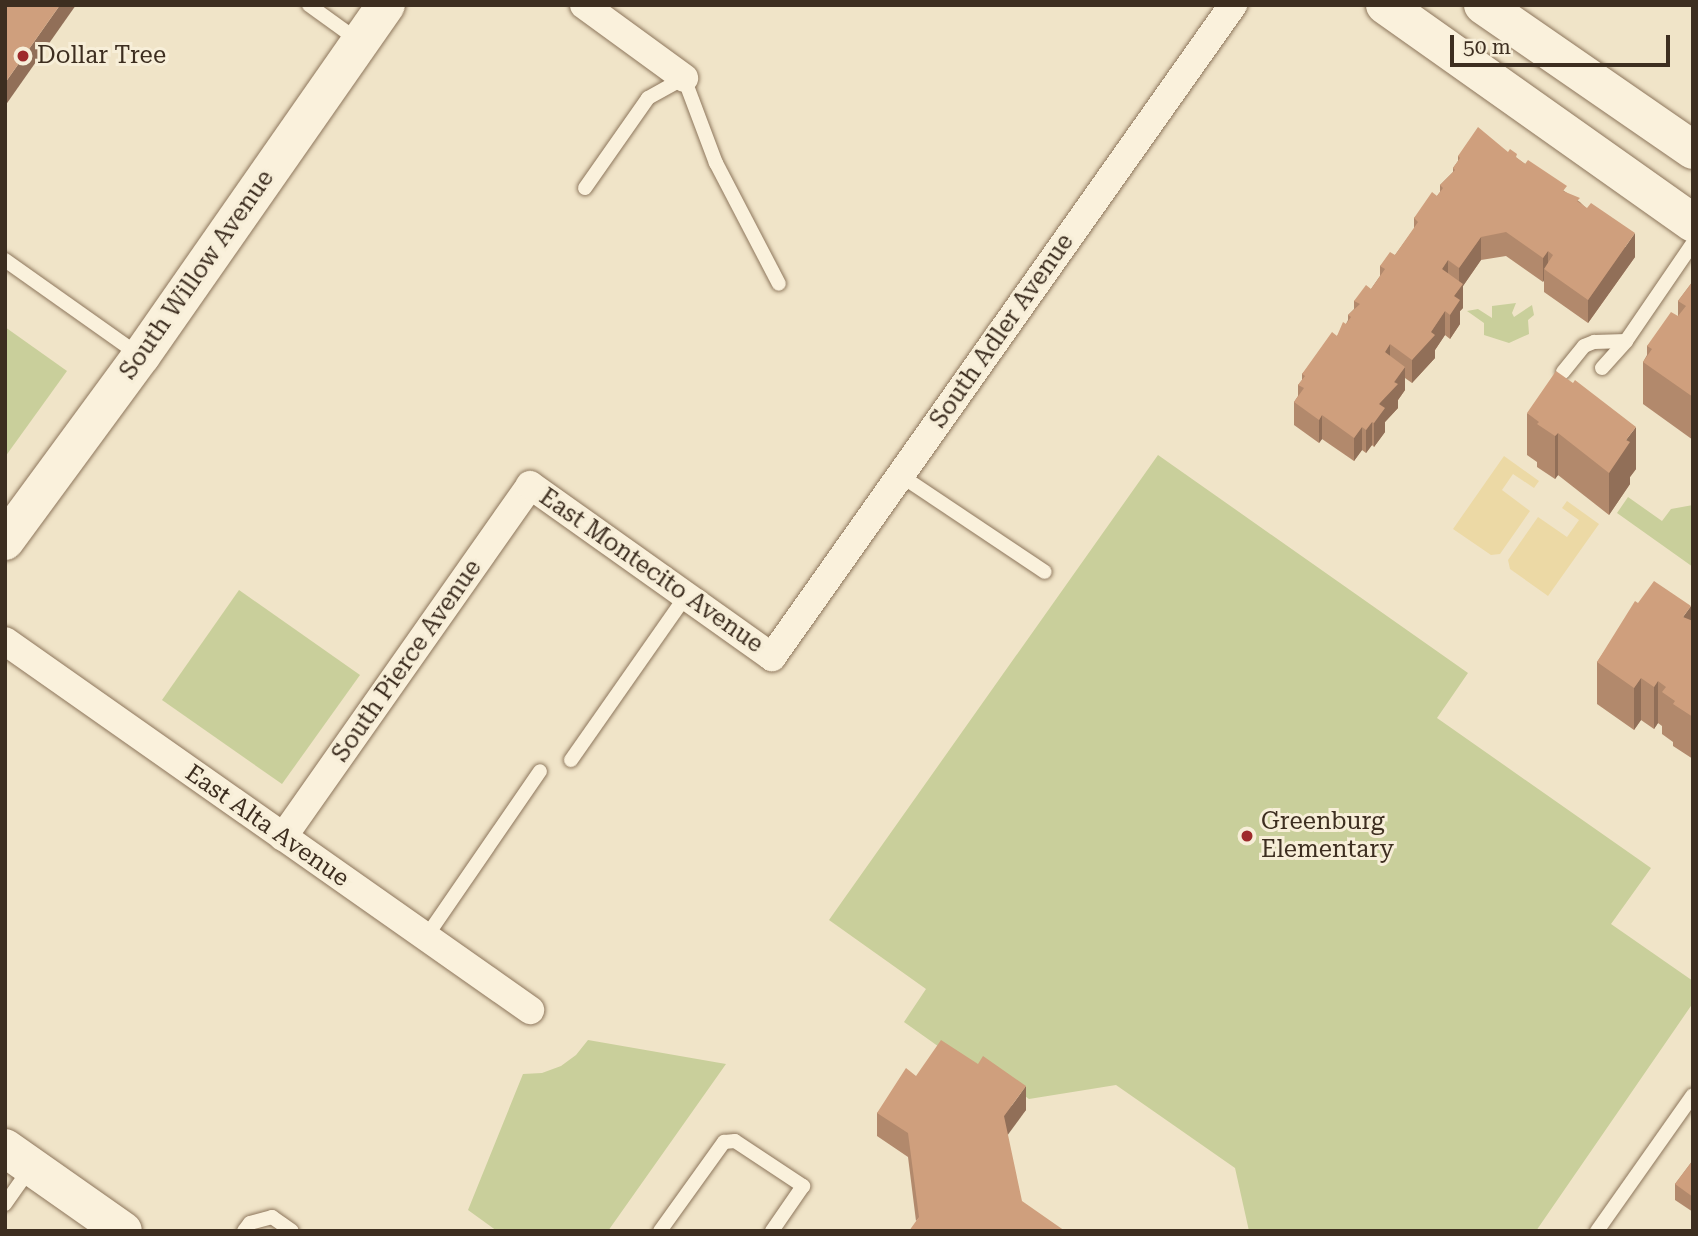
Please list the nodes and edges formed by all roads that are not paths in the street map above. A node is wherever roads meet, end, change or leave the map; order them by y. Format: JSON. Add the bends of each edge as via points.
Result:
{"nodes":[{"id":1,"x":309,"y":5,"type":"edge"},
{"id":2,"x":386,"y":5,"type":"edge"},
{"id":3,"x":584,"y":5,"type":"edge"},
{"id":4,"x":1233,"y":5,"type":"edge"},
{"id":5,"x":1385,"y":5,"type":"edge"},
{"id":6,"x":1483,"y":5,"type":"edge"},
{"id":7,"x":361,"y":42,"type":"junction"},
{"id":8,"x":684,"y":78,"type":"junction"},
{"id":9,"x":1693,"y":150,"type":"edge"},
{"id":10,"x":584,"y":188,"type":"dead end"},
{"id":11,"x":1693,"y":223,"type":"edge"},
{"id":12,"x":1693,"y":243,"type":"edge"},
{"id":13,"x":5,"y":260,"type":"edge"},
{"id":14,"x":779,"y":284,"type":"dead end"},
{"id":15,"x":1626,"y":341,"type":"junction"},
{"id":16,"x":141,"y":356,"type":"junction"},
{"id":17,"x":1602,"y":368,"type":"dead end"},
{"id":18,"x":1563,"y":372,"type":"edge"},
{"id":19,"x":900,"y":475,"type":"junction"},
{"id":20,"x":530,"y":485,"type":"joint"},
{"id":21,"x":5,"y":541,"type":"edge"},
{"id":22,"x":1045,"y":572,"type":"dead end"},
{"id":23,"x":685,"y":597,"type":"junction"},
{"id":24,"x":5,"y":641,"type":"edge"},
{"id":25,"x":772,"y":657,"type":"joint"},
{"id":26,"x":571,"y":760,"type":"dead end"},
{"id":27,"x":540,"y":771,"type":"dead end"},
{"id":28,"x":283,"y":837,"type":"junction"},
{"id":29,"x":426,"y":937,"type":"junction"},
{"id":30,"x":530,"y":1010,"type":"dead end"},
{"id":31,"x":1693,"y":1095,"type":"edge"},
{"id":32,"x":18,"y":1157,"type":"edge"},
{"id":33,"x":5,"y":1204,"type":"edge"},
{"id":34,"x":123,"y":1231,"type":"edge"},
{"id":35,"x":244,"y":1231,"type":"edge"},
{"id":36,"x":292,"y":1231,"type":"edge"},
{"id":37,"x":660,"y":1231,"type":"edge"},
{"id":38,"x":772,"y":1231,"type":"edge"},
{"id":39,"x":1597,"y":1231,"type":"edge"}],
"edges":[{"from":1,"to":7,"type":"lane"},
{"from":2,"to":7,"type":"street","name":"South Willow Avenue"},
{"from":3,"to":8,"type":"street"},
{"from":4,"to":19,"type":"street","name":"South Adler Avenue"},
{"from":5,"to":11,"type":"street"},
{"from":6,"to":9,"type":"street"},
{"from":7,"to":16,"type":"street","name":"South Willow Avenue"},
{"from":8,"to":10,"type":"lane","via":[[648,98]]},
{"from":8,"to":14,"type":"lane","via":[[716,163]]},
{"from":12,"to":15,"type":"lane"},
{"from":13,"to":16,"type":"lane"},
{"from":15,"to":17,"type":"lane"},
{"from":15,"to":18,"type":"lane","via":[[1584,346]]},
{"from":16,"to":21,"type":"street","name":"South Willow Avenue"},
{"from":19,"to":22,"type":"lane"},
{"from":19,"to":25,"type":"street","name":"South Adler Avenue"},
{"from":20,"to":23,"type":"street","name":"East Montecito Avenue"},
{"from":20,"to":28,"type":"street","name":"South Pierce Avenue"},
{"from":23,"to":25,"type":"street","name":"East Montecito Avenue"},
{"from":23,"to":26,"type":"lane"},
{"from":24,"to":28,"type":"street","name":"East Alta Avenue"},
{"from":27,"to":29,"type":"lane"},
{"from":28,"to":29,"type":"street","name":"East Alta Avenue"},
{"from":29,"to":30,"type":"street","name":"East Alta Avenue"},
{"from":31,"to":39,"type":"lane"},
{"from":32,"to":33,"type":"lane"},
{"from":32,"to":34,"type":"street"},
{"from":35,"to":36,"type":"lane","via":[[250,1223],[272,1217]]},
{"from":37,"to":38,"type":"lane","via":[[723,1142],[735,1141],[803,1185]]}]}
